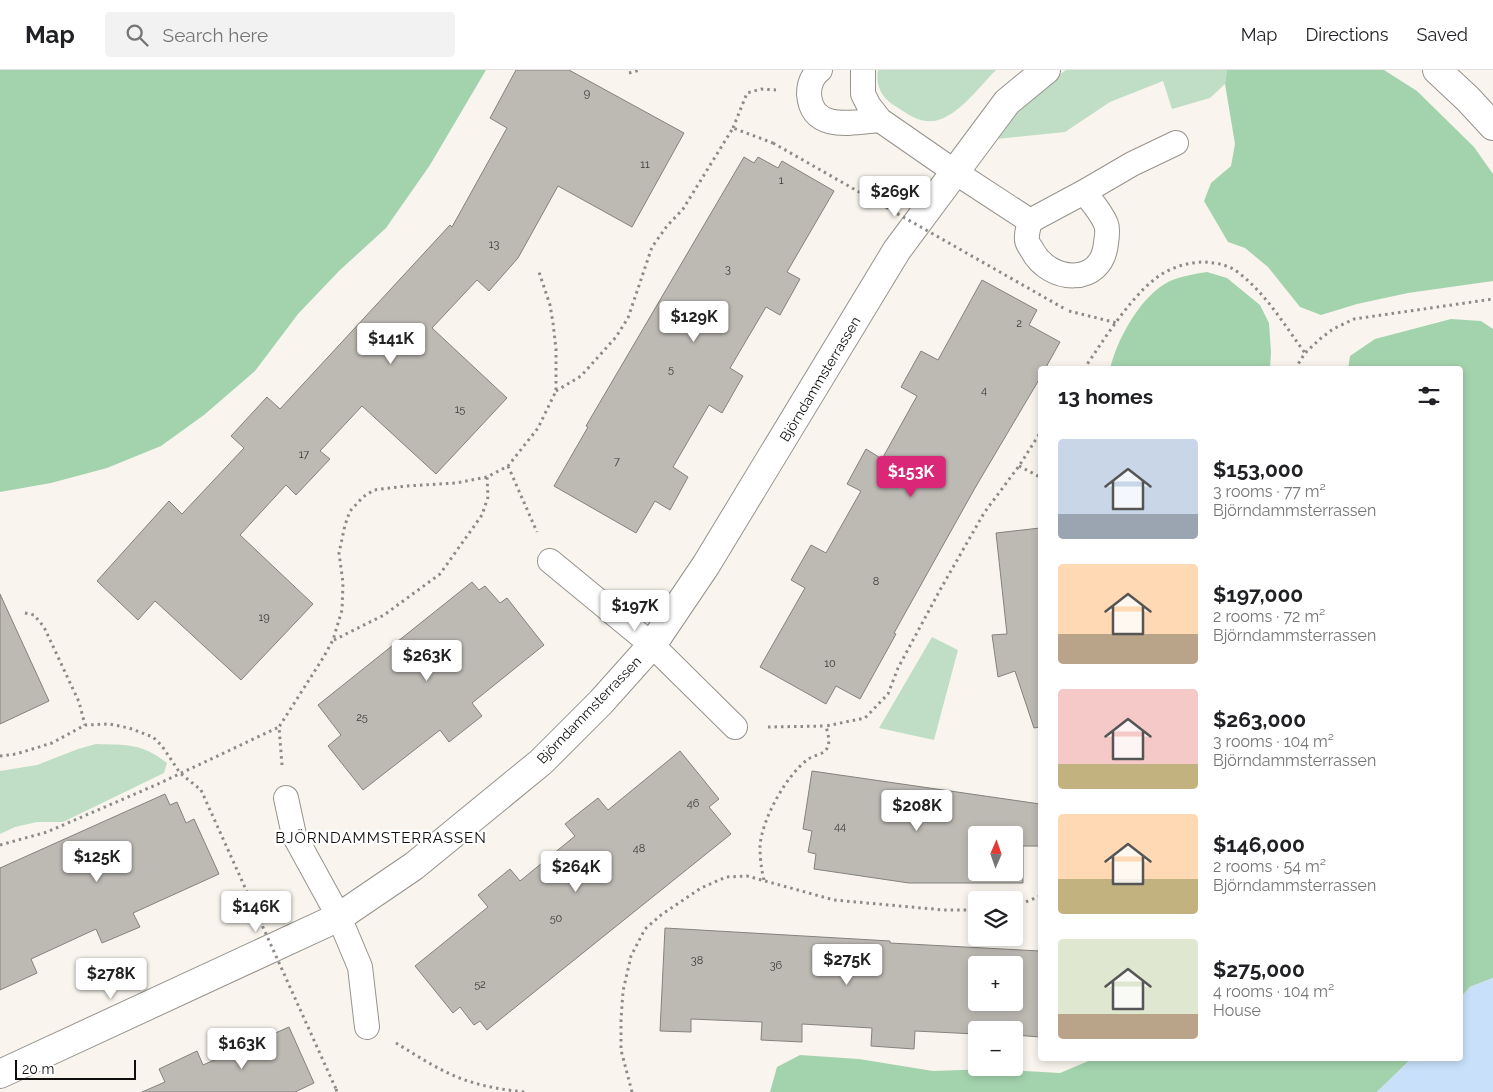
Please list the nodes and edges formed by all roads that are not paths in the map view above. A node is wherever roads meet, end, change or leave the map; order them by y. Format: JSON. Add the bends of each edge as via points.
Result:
{"nodes":[{"id":1,"x":820,"y":70,"type":"edge"},
{"id":2,"x":1046,"y":70,"type":"edge"},
{"id":3,"x":1436,"y":70,"type":"edge"},
{"id":4,"x":860,"y":72,"type":"edge"},
{"id":5,"x":880,"y":120,"type":"junction"},
{"id":6,"x":1493,"y":126,"type":"edge"},
{"id":7,"x":1176,"y":143,"type":"dead end"},
{"id":8,"x":955,"y":172,"type":"junction"},
{"id":9,"x":1084,"y":192,"type":"junction"},
{"id":10,"x":1030,"y":221,"type":"junction"},
{"id":11,"x":550,"y":561,"type":"road end"},
{"id":12,"x":652,"y":645,"type":"junction"},
{"id":13,"x":735,"y":727,"type":"road end"},
{"id":14,"x":286,"y":798,"type":"road end"},
{"id":15,"x":339,"y":917,"type":"junction"},
{"id":16,"x":368,"y":1027,"type":"road end"},
{"id":17,"x":0,"y":1074,"type":"edge"}],
"edges":[{"from":1,"to":5,"type":"lane","via":[[815,74],[809,92],[816,114],[828,122],[848,124]]},
{"from":2,"to":8,"type":"street","name":"Björndammsterrassen","via":[[1007,102]]},
{"from":3,"to":6,"type":"street"},
{"from":4,"to":5,"type":"lane","via":[[863,94]]},
{"from":5,"to":8,"type":"lane"},
{"from":7,"to":9,"type":"lane"},
{"from":8,"to":10,"type":"lane"},
{"from":8,"to":12,"type":"street","name":"Björndammsterrassen","via":[[897,250],[706,565]]},
{"from":9,"to":10,"type":"lane"},
{"from":9,"to":10,"type":"lane","via":[[1106,225],[1106,248],[1102,260],[1093,270],[1080,275],[1061,275],[1045,266],[1036,258],[1026,239]]},
{"from":11,"to":12,"type":"lane"},
{"from":12,"to":13,"type":"lane"},
{"from":12,"to":15,"type":"street","name":"Björndammsterrassen","via":[[601,702],[540,762],[414,866]]},
{"from":14,"to":15,"type":"lane","via":[[294,835]]},
{"from":15,"to":16,"type":"lane","via":[[360,967]]},
{"from":15,"to":17,"type":"street","name":"Björndammsterrassen"}]}
